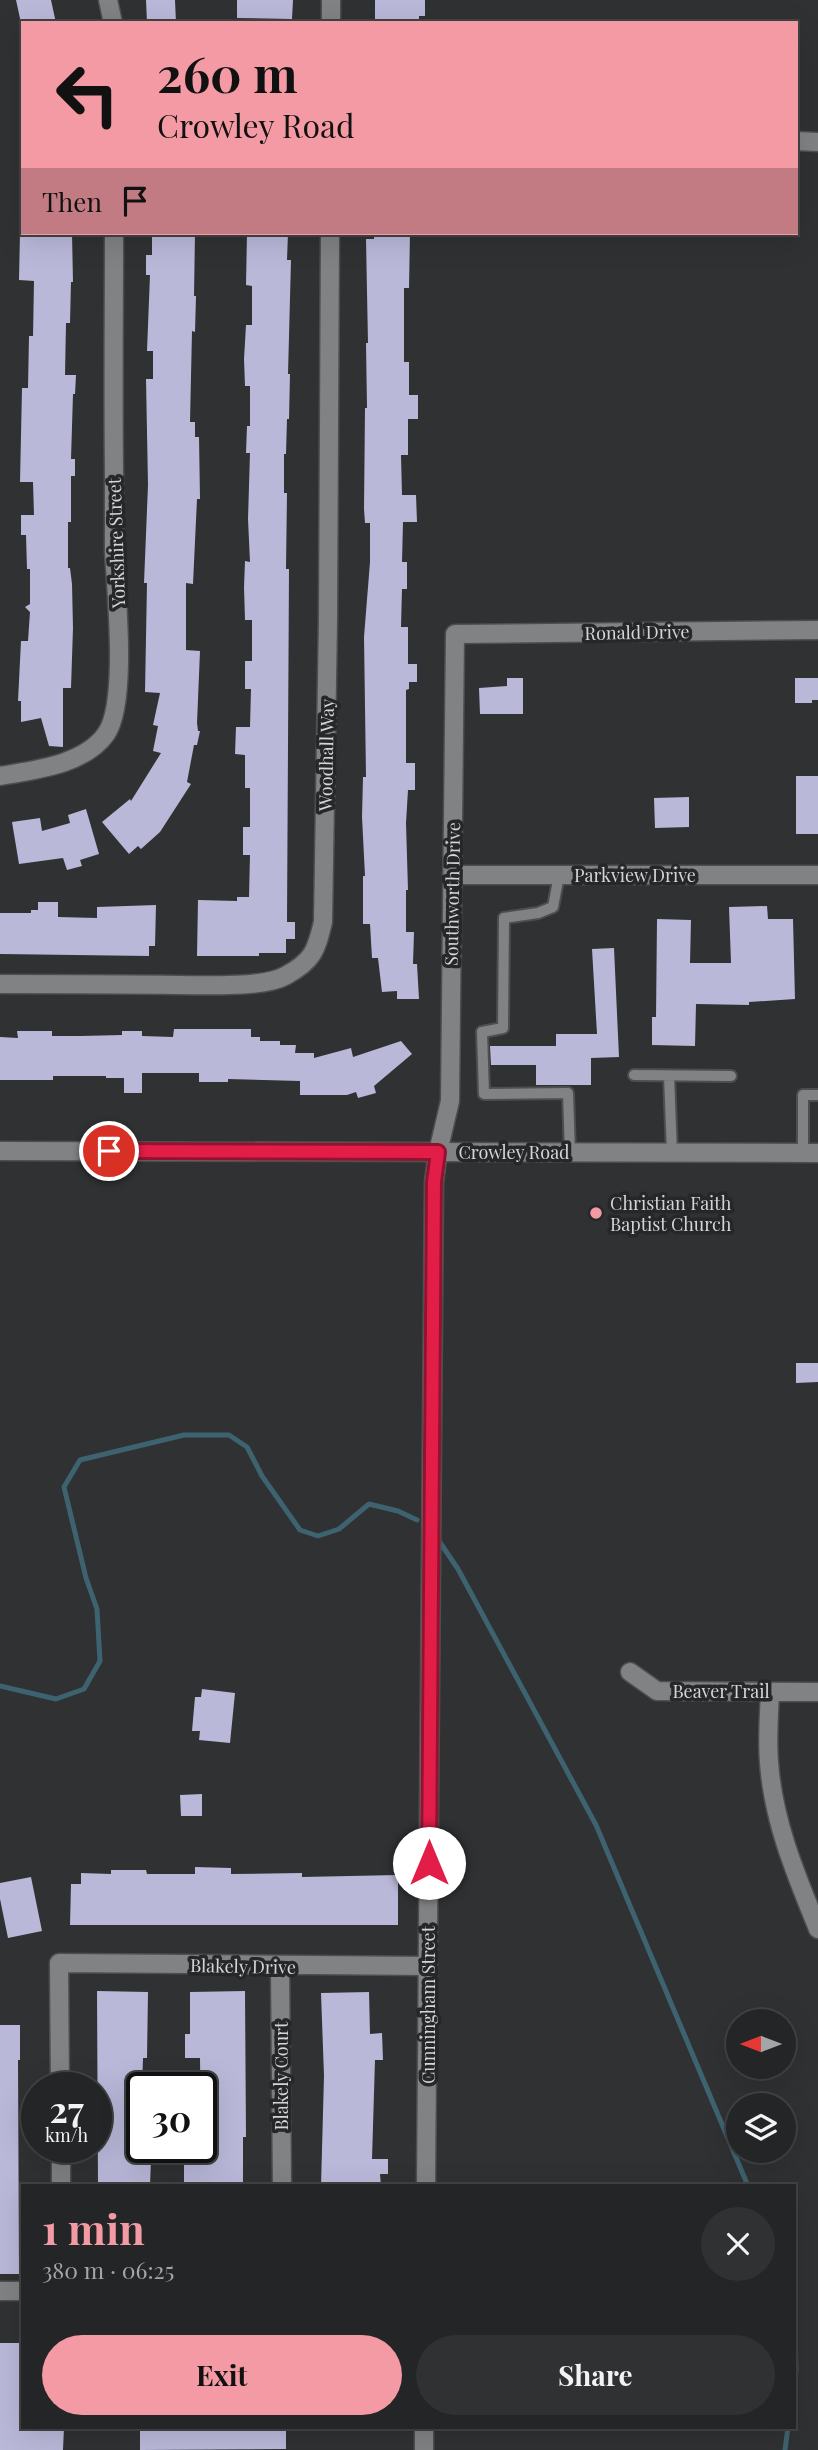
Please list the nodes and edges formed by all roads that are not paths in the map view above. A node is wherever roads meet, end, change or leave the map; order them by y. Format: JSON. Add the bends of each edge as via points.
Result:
{"nodes":[{"id":1,"x":108,"y":0,"type":"edge"},
{"id":2,"x":331,"y":0,"type":"edge"},
{"id":3,"x":113,"y":21,"type":"edge"},
{"id":4,"x":331,"y":21,"type":"edge"},
{"id":5,"x":798,"y":141,"type":"edge"},
{"id":6,"x":818,"y":142,"type":"edge"},
{"id":7,"x":114,"y":235,"type":"edge"},
{"id":8,"x":330,"y":235,"type":"edge"},
{"id":9,"x":818,"y":630,"type":"edge"},
{"id":10,"x":455,"y":634,"type":"joint"},
{"id":11,"x":0,"y":776,"type":"edge"},
{"id":12,"x":452,"y":875,"type":"junction"},
{"id":13,"x":558,"y":875,"type":"junction"},
{"id":14,"x":818,"y":875,"type":"edge"},
{"id":15,"x":0,"y":984,"type":"edge"},
{"id":16,"x":634,"y":1075,"type":"dead end"},
{"id":17,"x":669,"y":1076,"type":"junction"},
{"id":18,"x":731,"y":1076,"type":"dead end"},
{"id":19,"x":818,"y":1095,"type":"edge"},
{"id":20,"x":0,"y":1151,"type":"edge"},
{"id":21,"x":438,"y":1152,"type":"junction"},
{"id":22,"x":570,"y":1153,"type":"junction"},
{"id":23,"x":672,"y":1153,"type":"junction"},
{"id":24,"x":811,"y":1153,"type":"edge"},
{"id":25,"x":630,"y":1672,"type":"dead end"},
{"id":26,"x":770,"y":1692,"type":"junction"},
{"id":27,"x":818,"y":1692,"type":"edge"},
{"id":28,"x":818,"y":1929,"type":"edge"},
{"id":29,"x":280,"y":1966,"type":"junction"},
{"id":30,"x":428,"y":1966,"type":"junction"},
{"id":31,"x":60,"y":2072,"type":"edge"},
{"id":32,"x":61,"y":2163,"type":"edge"},
{"id":33,"x":61,"y":2184,"type":"edge"},
{"id":34,"x":282,"y":2184,"type":"edge"},
{"id":35,"x":426,"y":2184,"type":"edge"},
{"id":36,"x":0,"y":2291,"type":"edge"},
{"id":37,"x":21,"y":2291,"type":"edge"},
{"id":38,"x":424,"y":2429,"type":"edge"},
{"id":39,"x":424,"y":2450,"type":"edge"}],
"edges":[{"from":1,"to":3,"type":"street"},
{"from":2,"to":4,"type":"street"},
{"from":5,"to":6,"type":"street"},
{"from":7,"to":11,"type":"street","name":"Yorkshire Street","via":[[114,552],[120,626],[112,721],[88,751],[68,761]]},
{"from":8,"to":15,"type":"street","name":"Woodhall Way","via":[[323,922],[317,945],[311,958],[283,978],[264,982]]},
{"from":9,"to":10,"type":"street","name":"Ronald Drive"},
{"from":10,"to":12,"type":"street","name":"Southworth Drive"},
{"from":12,"to":13,"type":"street","name":"Parkview Drive"},
{"from":12,"to":21,"type":"street","name":"Southworth Drive","via":[[450,1101]]},
{"from":13,"to":14,"type":"street","name":"Parkview Drive"},
{"from":13,"to":22,"type":"lane","via":[[553,906],[504,918],[503,1028],[482,1032],[484,1094],[568,1093]]},
{"from":16,"to":17,"type":"lane"},
{"from":17,"to":18,"type":"lane"},
{"from":17,"to":23,"type":"lane"},
{"from":19,"to":24,"type":"lane","via":[[803,1095]]},
{"from":20,"to":21,"type":"street","name":"Crowley Road"},
{"from":21,"to":22,"type":"street","name":"Crowley Road"},
{"from":21,"to":30,"type":"street","name":"Cunningham Street","via":[[434,1182]]},
{"from":22,"to":23,"type":"street","name":"Crowley Road"},
{"from":23,"to":24,"type":"street","name":"Crowley Road"},
{"from":25,"to":26,"type":"street","name":"Beaver Trail","via":[[657,1691]]},
{"from":26,"to":27,"type":"street","name":"Beaver Trail"},
{"from":26,"to":28,"type":"street","via":[[769,1762],[775,1811]]},
{"from":29,"to":30,"type":"street","name":"Blakely Drive"},
{"from":29,"to":31,"type":"street","name":"Blakely Drive","via":[[58,1963]]},
{"from":29,"to":34,"type":"street","name":"Blakely Court"},
{"from":30,"to":35,"type":"street","name":"Cunningham Street"},
{"from":32,"to":33,"type":"street"},
{"from":36,"to":37,"type":"street"},
{"from":38,"to":39,"type":"street"}]}
